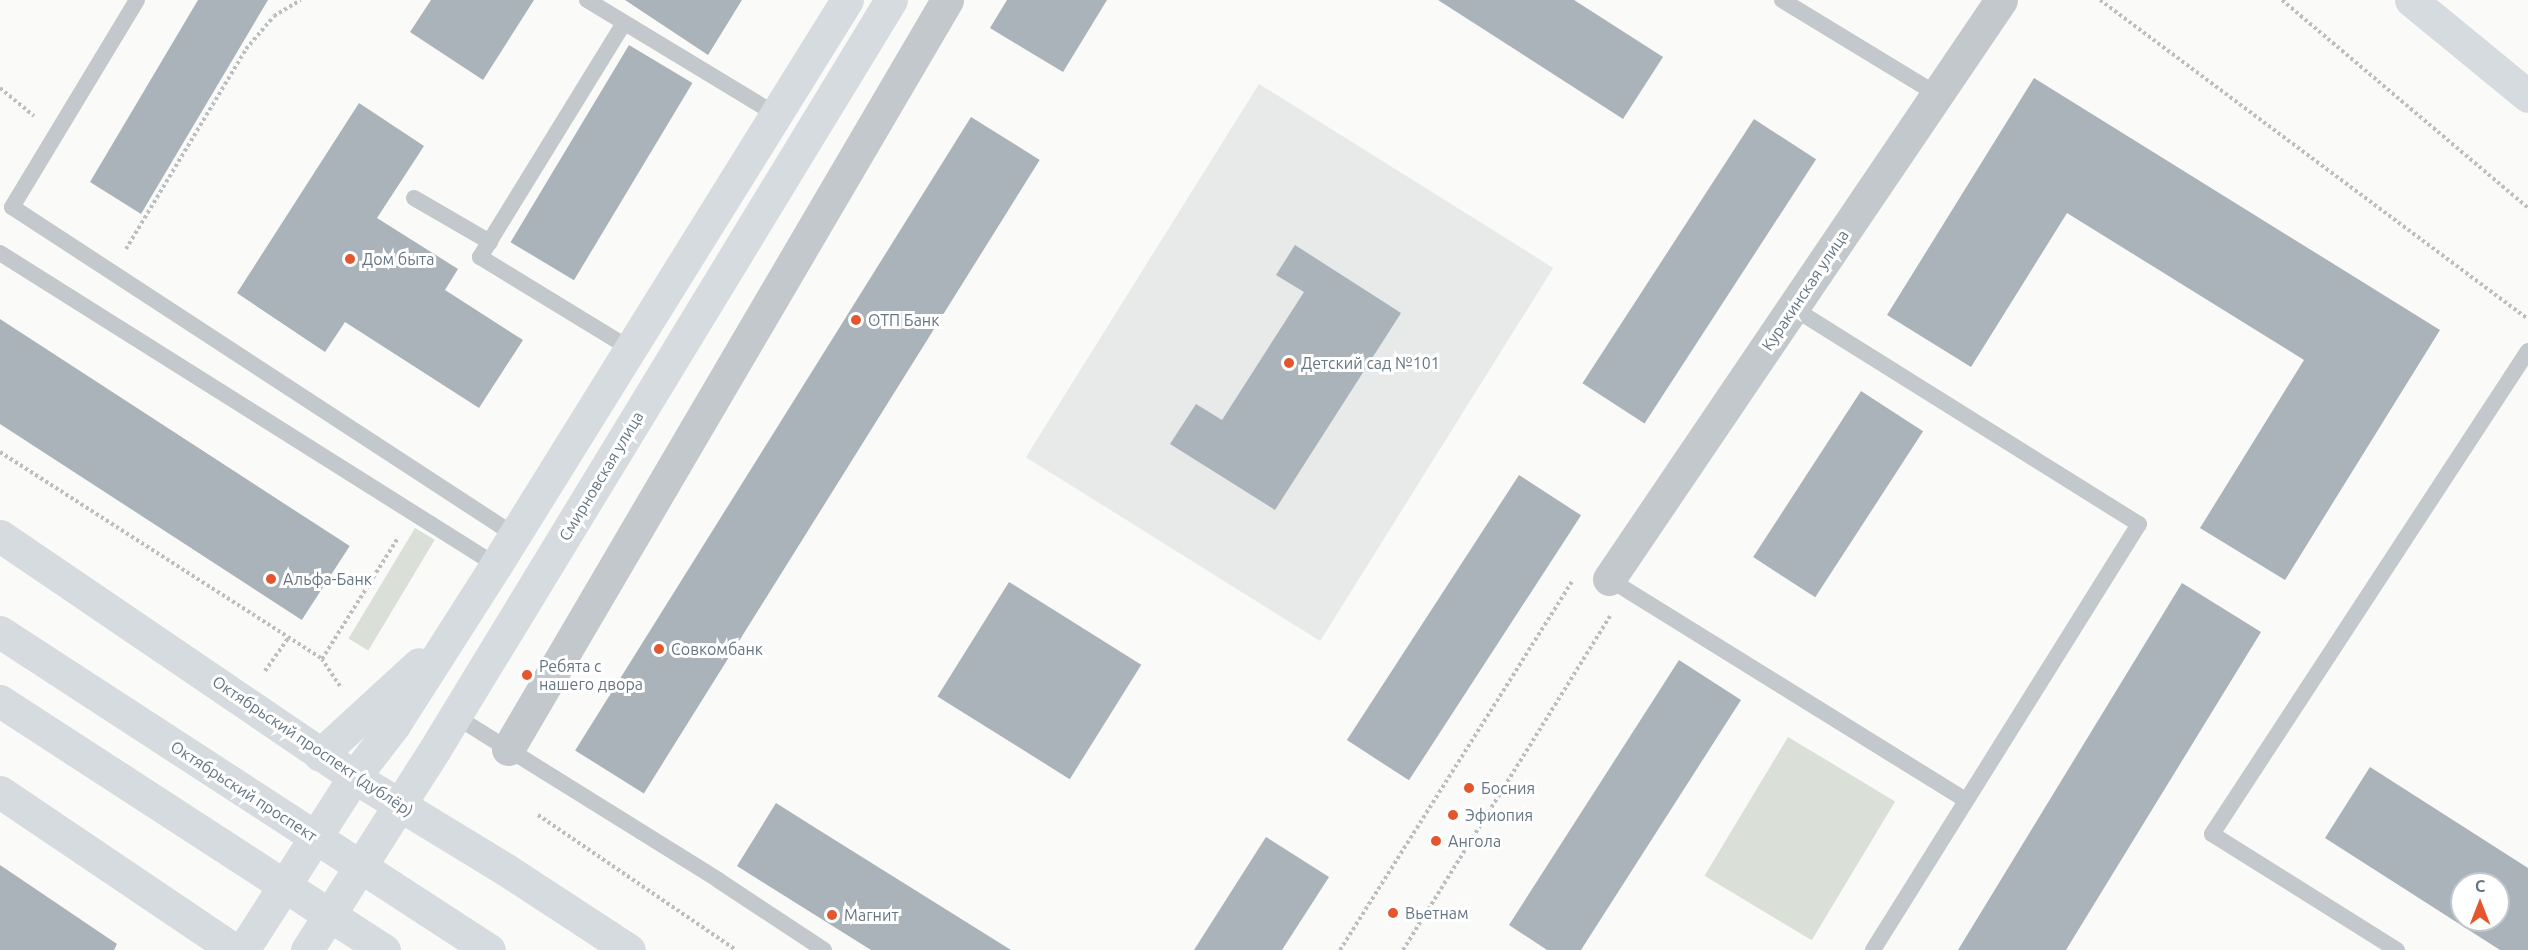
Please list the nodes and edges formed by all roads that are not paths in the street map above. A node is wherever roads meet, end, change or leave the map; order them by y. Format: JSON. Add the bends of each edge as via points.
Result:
{"nodes":[{"id":1,"x":137,"y":0,"type":"edge"},
{"id":2,"x":587,"y":0,"type":"edge"},
{"id":3,"x":847,"y":0,"type":"edge"},
{"id":4,"x":891,"y":0,"type":"edge"},
{"id":5,"x":947,"y":0,"type":"edge"},
{"id":6,"x":1782,"y":0,"type":"edge"},
{"id":7,"x":2001,"y":0,"type":"edge"},
{"id":8,"x":2411,"y":0,"type":"edge"},
{"id":9,"x":624,"y":23,"type":"junction"},
{"id":10,"x":1938,"y":95,"type":"junction"},
{"id":11,"x":2528,"y":96,"type":"edge"},
{"id":12,"x":777,"y":115,"type":"junction"},
{"id":13,"x":414,"y":198,"type":"dead end"},
{"id":14,"x":490,"y":242,"type":"junction"},
{"id":15,"x":0,"y":254,"type":"edge"},
{"id":16,"x":1793,"y":308,"type":"junction"},
{"id":17,"x":631,"y":349,"type":"junction"},
{"id":18,"x":2528,"y":351,"type":"edge"},
{"id":19,"x":513,"y":534,"type":"junction"},
{"id":20,"x":0,"y":536,"type":"edge"},
{"id":21,"x":496,"y":565,"type":"junction"},
{"id":22,"x":1618,"y":584,"type":"joint"},
{"id":23,"x":0,"y":632,"type":"edge"},
{"id":24,"x":452,"y":634,"type":"junction"},
{"id":25,"x":0,"y":701,"type":"edge"},
{"id":26,"x":455,"y":716,"type":"junction"},
{"id":27,"x":508,"y":749,"type":"junction"},
{"id":28,"x":320,"y":755,"type":"junction"},
{"id":29,"x":354,"y":777,"type":"junction"},
{"id":30,"x":0,"y":792,"type":"edge"},
{"id":31,"x":1966,"y":800,"type":"junction"},
{"id":32,"x":399,"y":804,"type":"junction"},
{"id":33,"x":234,"y":950,"type":"edge"},
{"id":34,"x":243,"y":950,"type":"edge"},
{"id":35,"x":307,"y":950,"type":"edge"},
{"id":36,"x":384,"y":950,"type":"edge"},
{"id":37,"x":489,"y":950,"type":"edge"},
{"id":38,"x":629,"y":950,"type":"edge"},
{"id":39,"x":824,"y":950,"type":"edge"},
{"id":40,"x":1873,"y":950,"type":"edge"},
{"id":41,"x":2397,"y":950,"type":"edge"}],
"edges":[{"from":1,"to":19,"type":"lane","via":[[12,207]]},
{"from":2,"to":9,"type":"lane"},
{"from":3,"to":12,"type":"main road"},
{"from":4,"to":26,"type":"main road","name":"Смирновская улица"},
{"from":5,"to":27,"type":"street"},
{"from":6,"to":10,"type":"lane"},
{"from":7,"to":10,"type":"street","name":"Куракинская улица"},
{"from":8,"to":11,"type":"main road"},
{"from":9,"to":12,"type":"lane"},
{"from":9,"to":14,"type":"lane"},
{"from":10,"to":16,"type":"street","name":"Куракинская улица"},
{"from":12,"to":17,"type":"main road"},
{"from":13,"to":14,"type":"lane"},
{"from":14,"to":17,"type":"lane","via":[[480,257]]},
{"from":15,"to":21,"type":"lane"},
{"from":16,"to":22,"type":"street","name":"Куракинская улица"},
{"from":16,"to":31,"type":"lane","via":[[2139,524]]},
{"from":17,"to":19,"type":"main road"},
{"from":18,"to":41,"type":"lane","via":[[2212,834]]},
{"from":19,"to":21,"type":"main road"},
{"from":20,"to":28,"type":"main road","name":"Октябрьский проспект (дублёр)"},
{"from":21,"to":24,"type":"main road"},
{"from":22,"to":31,"type":"lane"},
{"from":23,"to":37,"type":"main road","name":"Октябрьский проспект"},
{"from":24,"to":28,"type":"main road"},
{"from":24,"to":29,"type":"main road","via":[[394,725]]},
{"from":25,"to":36,"type":"main road"},
{"from":26,"to":27,"type":"lane"},
{"from":26,"to":32,"type":"main road","name":"Смирновская улица"},
{"from":27,"to":39,"type":"lane"},
{"from":28,"to":29,"type":"main road","name":"Октябрьский проспект (дублёр)"},
{"from":29,"to":32,"type":"main road","name":"Октябрьский проспект (дублёр)"},
{"from":29,"to":34,"type":"main road"},
{"from":30,"to":33,"type":"main road"},
{"from":31,"to":40,"type":"lane"},
{"from":32,"to":35,"type":"main road","name":"Смирновская улица"},
{"from":32,"to":38,"type":"main road","name":"Октябрьский проспект (дублёр)"}]}
